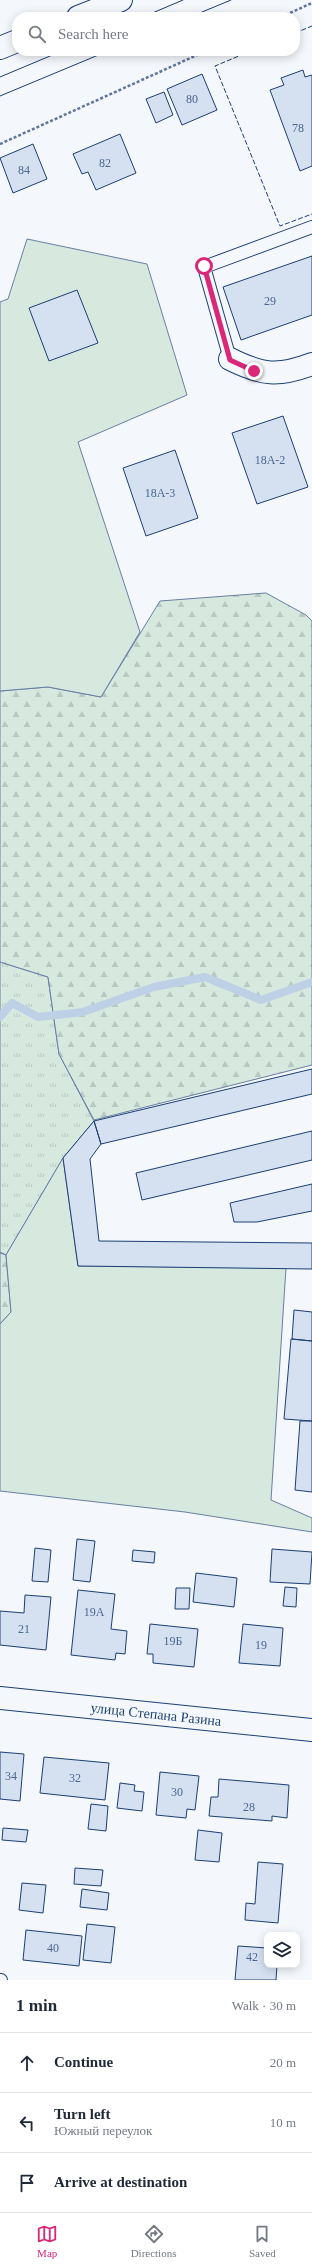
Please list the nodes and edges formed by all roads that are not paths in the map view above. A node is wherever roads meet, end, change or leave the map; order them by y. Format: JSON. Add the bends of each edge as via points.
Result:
{"nodes":[{"id":1,"x":120,"y":0,"type":"edge"},
{"id":2,"x":90,"y":12,"type":"edge"},
{"id":3,"x":12,"y":43,"type":"edge"},
{"id":4,"x":0,"y":48,"type":"edge"},
{"id":5,"x":312,"y":227,"type":"edge"},
{"id":6,"x":230,"y":360,"type":"joint"},
{"id":7,"x":312,"y":364,"type":"edge"},
{"id":8,"x":0,"y":1698,"type":"edge"},
{"id":9,"x":312,"y":1730,"type":"edge"}],
"edges":[{"from":1,"to":2,"type":"street"},
{"from":3,"to":4,"type":"street"},
{"from":5,"to":6,"type":"lane","via":[[204,266]]},
{"from":6,"to":7,"type":"street","via":[[254,371],[290,373]]},
{"from":8,"to":9,"type":"street","name":"улица Степана Разина"}]}
